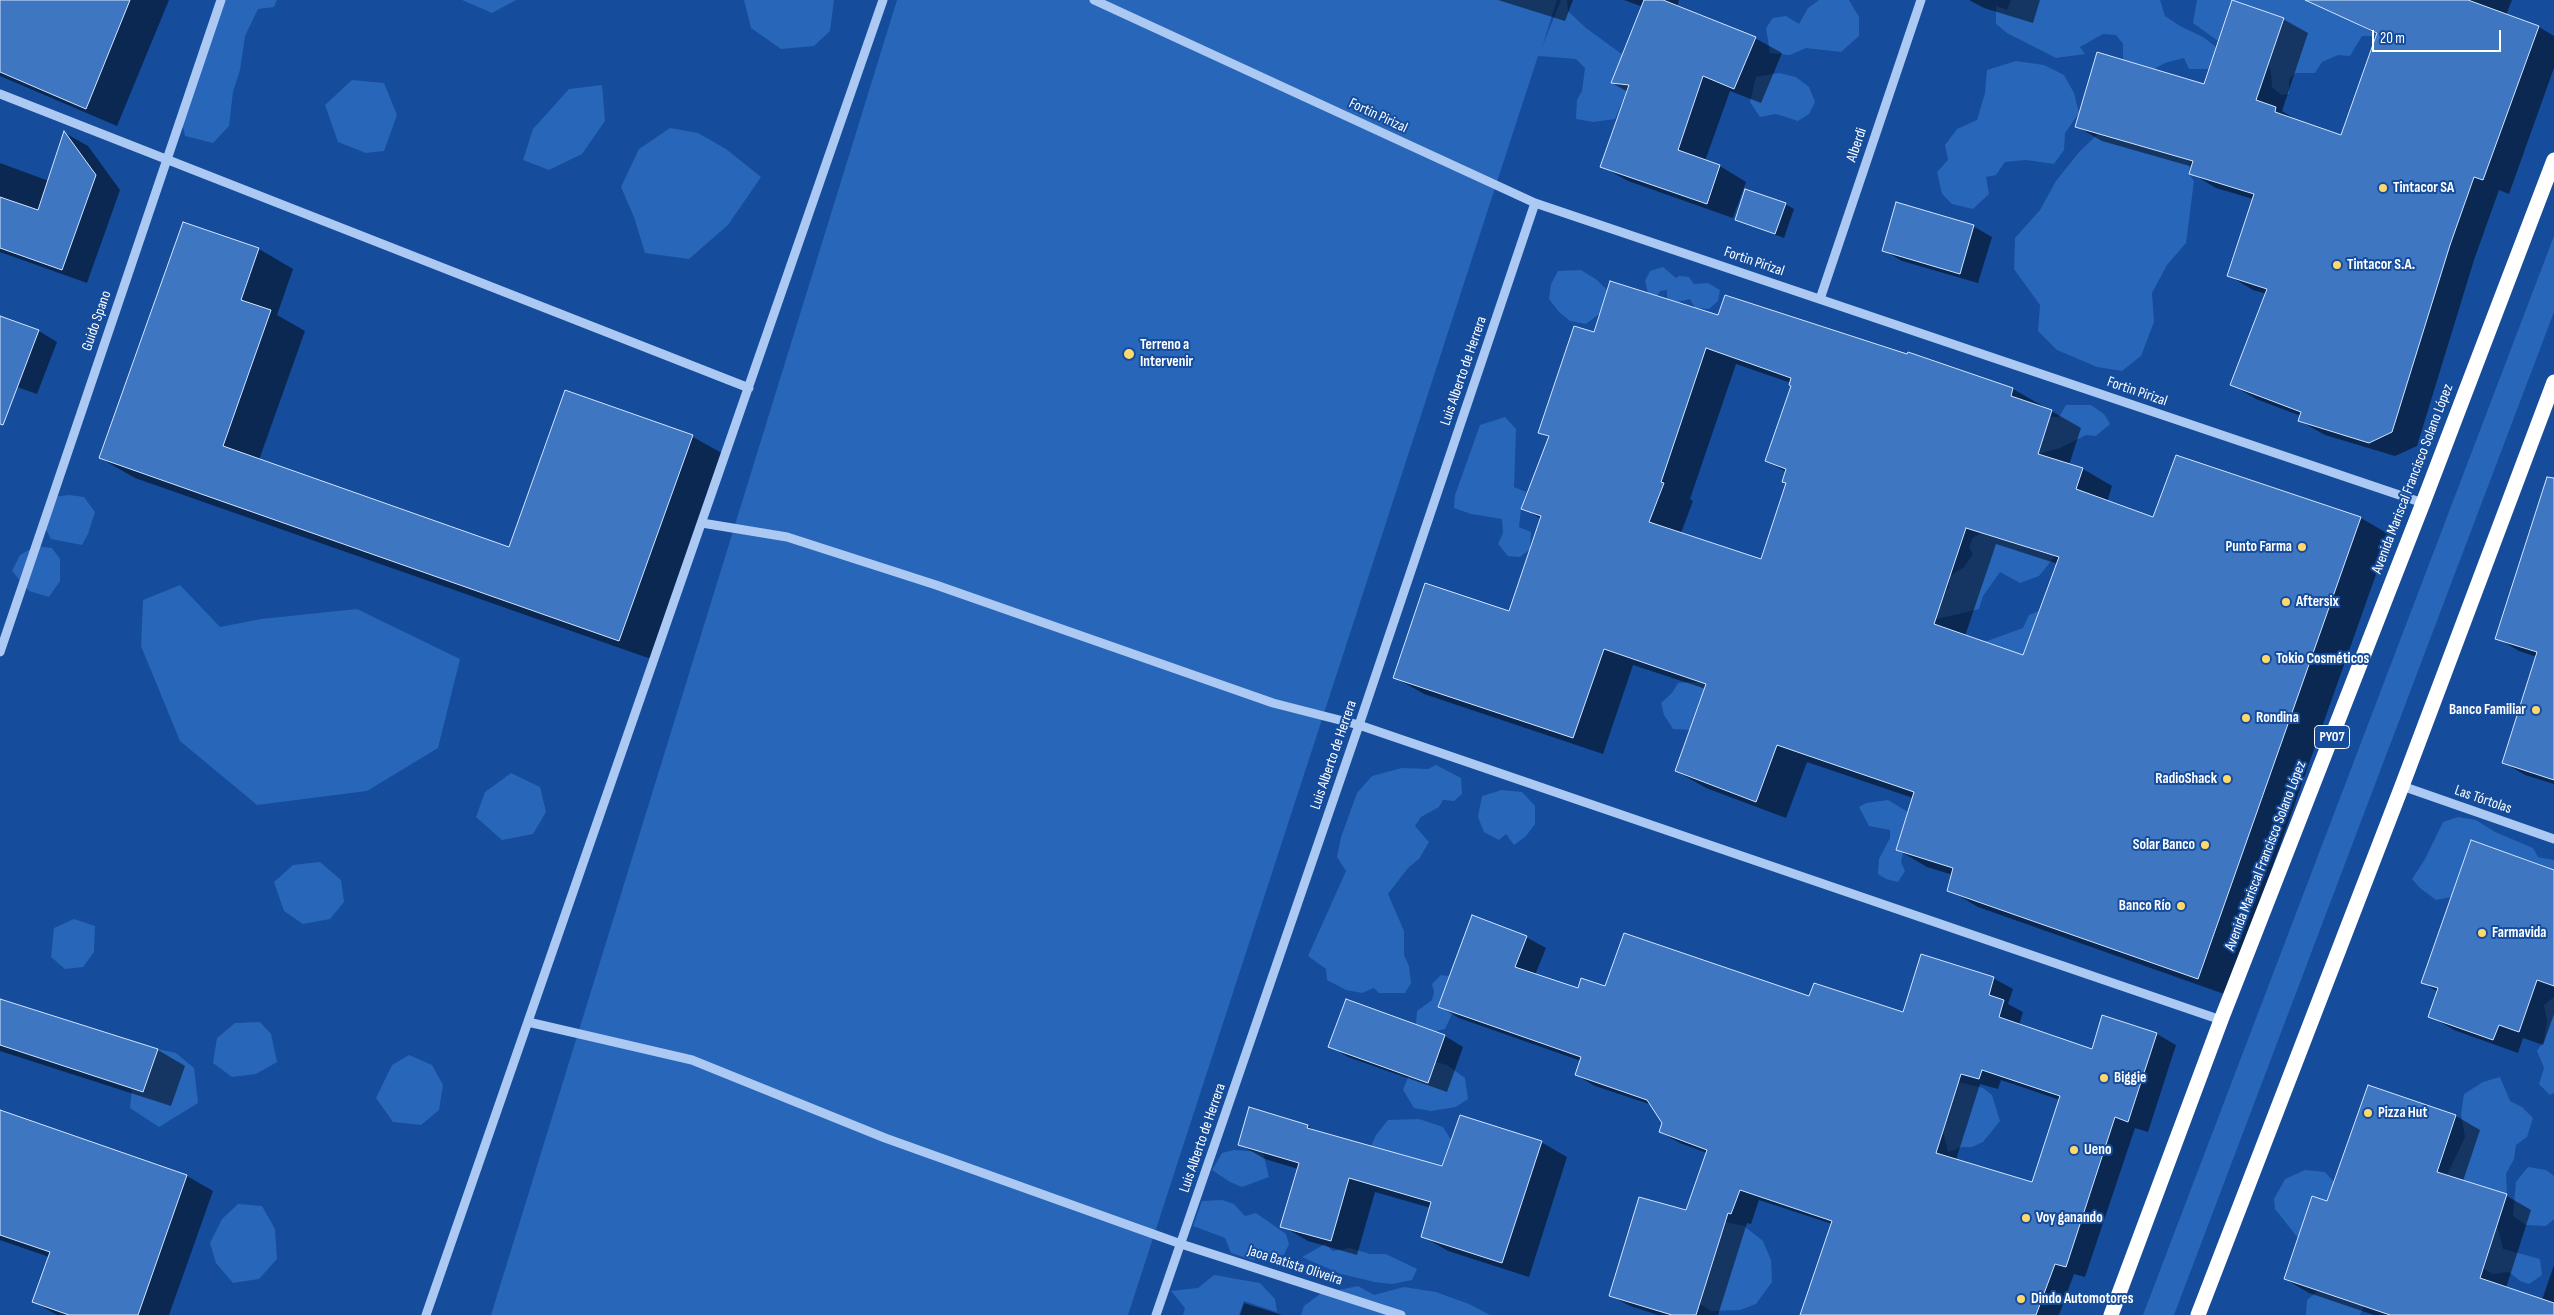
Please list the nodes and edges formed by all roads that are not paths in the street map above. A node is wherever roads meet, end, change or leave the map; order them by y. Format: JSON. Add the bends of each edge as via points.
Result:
{"nodes":[{"id":1,"x":221,"y":0,"type":"edge"},
{"id":2,"x":883,"y":0,"type":"edge"},
{"id":3,"x":1094,"y":0,"type":"edge"},
{"id":4,"x":1920,"y":0,"type":"edge"},
{"id":5,"x":0,"y":94,"type":"edge"},
{"id":6,"x":167,"y":160,"type":"junction"},
{"id":7,"x":2554,"y":160,"type":"edge"},
{"id":8,"x":1535,"y":203,"type":"junction"},
{"id":9,"x":1820,"y":298,"type":"junction"},
{"id":10,"x":2554,"y":382,"type":"edge"},
{"id":11,"x":749,"y":388,"type":"junction"},
{"id":12,"x":2423,"y":503,"type":"junction"},
{"id":13,"x":702,"y":523,"type":"junction"},
{"id":14,"x":0,"y":652,"type":"edge"},
{"id":15,"x":1359,"y":725,"type":"junction"},
{"id":16,"x":2402,"y":786,"type":"junction"},
{"id":17,"x":2554,"y":839,"type":"edge"},
{"id":18,"x":2221,"y":1020,"type":"junction"},
{"id":19,"x":528,"y":1022,"type":"junction"},
{"id":20,"x":1181,"y":1244,"type":"junction"},
{"id":21,"x":426,"y":1315,"type":"edge"},
{"id":22,"x":1156,"y":1315,"type":"edge"},
{"id":23,"x":1401,"y":1315,"type":"edge"},
{"id":24,"x":2111,"y":1315,"type":"edge"},
{"id":25,"x":2198,"y":1315,"type":"edge"}],
"edges":[{"from":1,"to":6,"type":"street","name":"Guido Spano"},
{"from":2,"to":11,"type":"street"},
{"from":3,"to":8,"type":"street","name":"Fortin Pirizal"},
{"from":4,"to":9,"type":"street","name":"Alberdi"},
{"from":5,"to":6,"type":"street"},
{"from":6,"to":11,"type":"street"},
{"from":6,"to":14,"type":"street","name":"Guido Spano"},
{"from":7,"to":12,"type":"highway","name":"Avenida Mariscal Francisco Solano López","number":"PY07"},
{"from":8,"to":9,"type":"street","name":"Fortin Pirizal"},
{"from":8,"to":15,"type":"street","name":"Luis Alberto de Herrera"},
{"from":9,"to":12,"type":"street","name":"Fortin Pirizal"},
{"from":10,"to":16,"type":"highway"},
{"from":11,"to":13,"type":"street"},
{"from":12,"to":18,"type":"highway","name":"Avenida Mariscal Francisco Solano López","number":"PY07"},
{"from":13,"to":15,"type":"street","via":[[787,537],[945,588],[1273,703]]},
{"from":13,"to":19,"type":"street"},
{"from":15,"to":18,"type":"street"},
{"from":15,"to":20,"type":"street","name":"Luis Alberto de Herrera"},
{"from":16,"to":17,"type":"street","name":"Las Tórtolas"},
{"from":16,"to":25,"type":"highway"},
{"from":18,"to":24,"type":"highway","name":"Avenida Mariscal Francisco Solano López","number":"PY07"},
{"from":19,"to":20,"type":"street","name":"Jaoa Batista Oliveira","via":[[692,1060],[885,1138]]},
{"from":19,"to":21,"type":"street"},
{"from":20,"to":22,"type":"street","name":"Luis Alberto de Herrera"},
{"from":20,"to":23,"type":"street","name":"Jaoa Batista Oliveira"}]}
